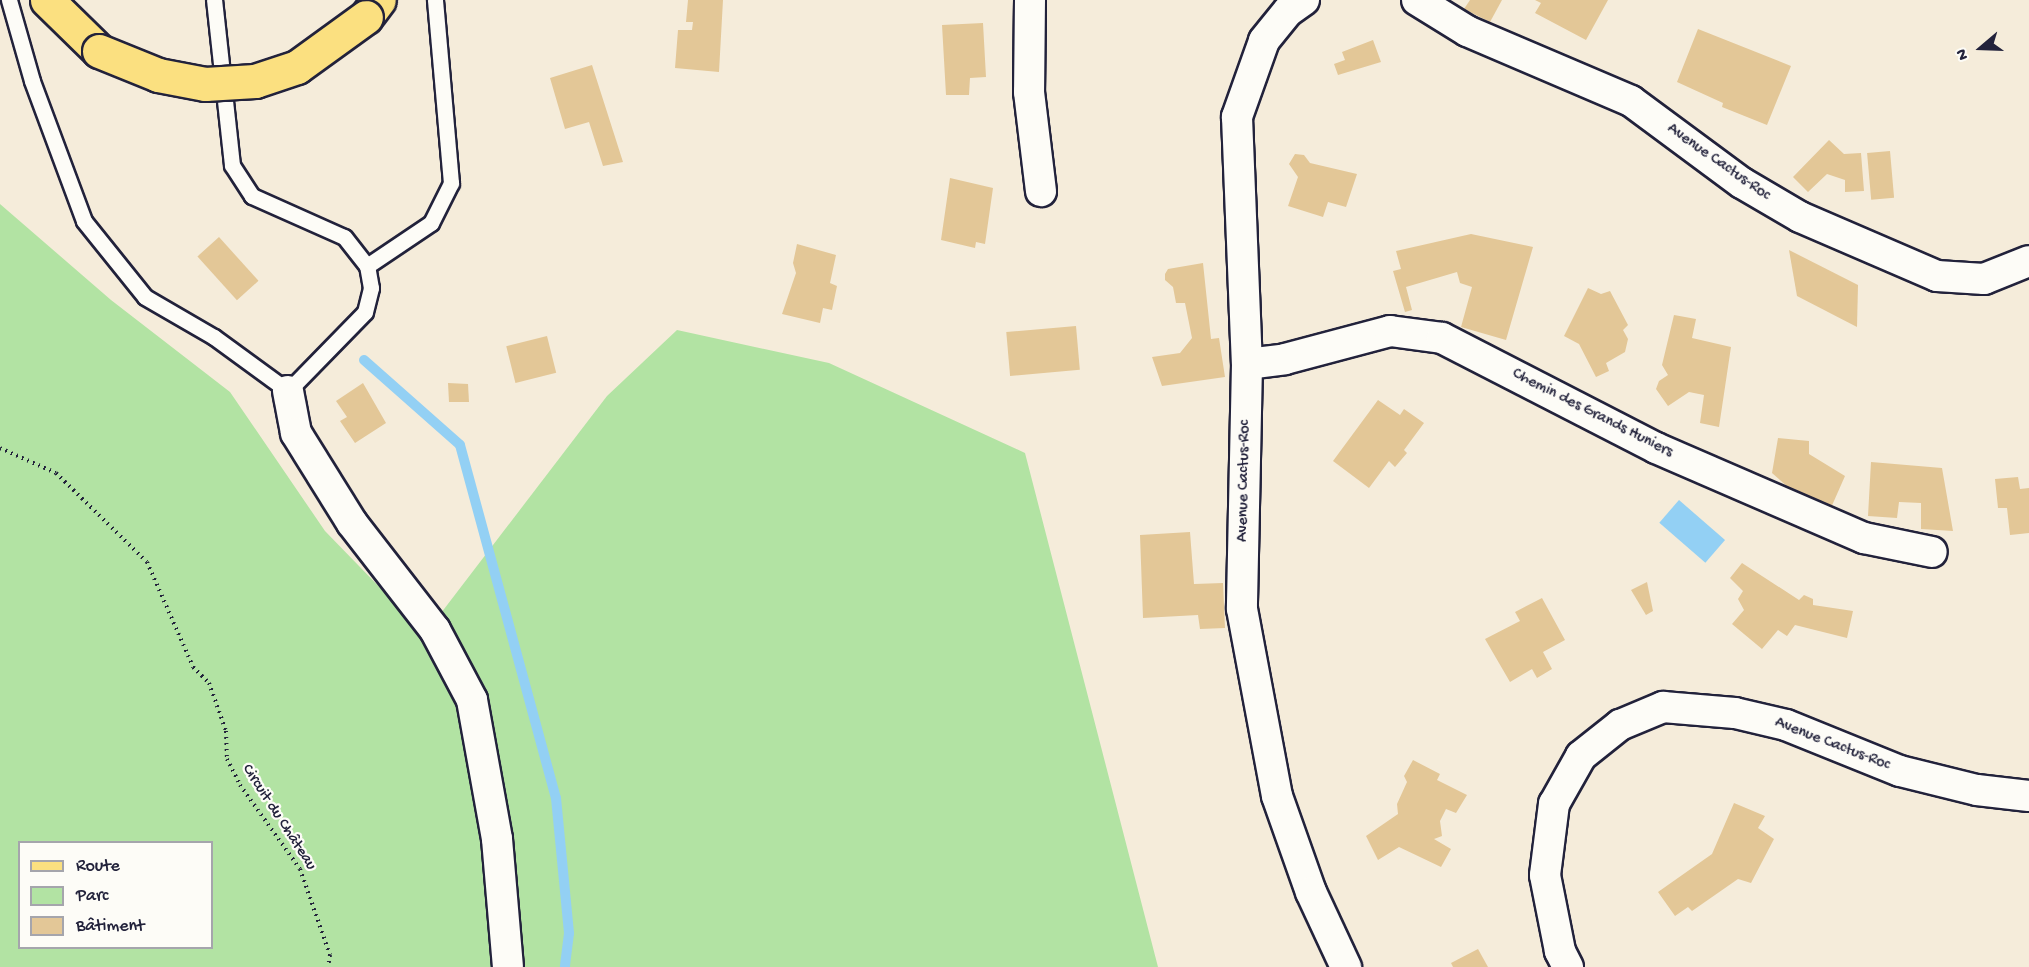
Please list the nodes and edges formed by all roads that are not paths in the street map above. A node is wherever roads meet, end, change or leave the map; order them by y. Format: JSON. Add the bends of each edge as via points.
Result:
{"nodes":[{"id":1,"x":9,"y":0,"type":"edge"},
{"id":2,"x":47,"y":0,"type":"edge"},
{"id":3,"x":214,"y":0,"type":"edge"},
{"id":4,"x":435,"y":0,"type":"edge"},
{"id":5,"x":1029,"y":0,"type":"edge"},
{"id":6,"x":1304,"y":0,"type":"edge"},
{"id":7,"x":1417,"y":0,"type":"edge"},
{"id":8,"x":372,"y":8,"type":"edge"},
{"id":9,"x":1041,"y":191,"type":"dead end"},
{"id":10,"x":2029,"y":261,"type":"edge"},
{"id":11,"x":367,"y":266,"type":"junction"},
{"id":12,"x":1247,"y":364,"type":"junction"},
{"id":13,"x":288,"y":392,"type":"junction"},
{"id":14,"x":1932,"y":552,"type":"dead end"},
{"id":15,"x":2029,"y":796,"type":"edge"},
{"id":16,"x":508,"y":967,"type":"edge"},
{"id":17,"x":1346,"y":967,"type":"edge"},
{"id":18,"x":1568,"y":967,"type":"edge"}],
"edges":[{"from":1,"to":13,"type":"lane","via":[[32,81],[84,221],[145,297],[214,337]]},
{"from":2,"to":8,"type":"main road","bridge":true,"via":[[99,51],[158,75],[206,84],[255,81],[297,67]]},
{"from":3,"to":11,"type":"lane","via":[[232,165],[252,196],[344,237]]},
{"from":4,"to":11,"type":"lane","via":[[451,183],[431,223]]},
{"from":5,"to":9,"type":"street","via":[[1029,92]]},
{"from":6,"to":12,"type":"street","name":"Avenue Cactus-Roc","via":[[1288,11],[1264,41],[1237,117]]},
{"from":7,"to":10,"type":"street","name":"Avenue Cactus-Roc","via":[[1467,32],[1630,101],[1742,183],[1800,217],[1937,276],[1984,279]]},
{"from":11,"to":13,"type":"lane","via":[[371,288],[365,312]]},
{"from":12,"to":14,"type":"street","name":"Chemin des Grands Huniers","via":[[1285,359],[1390,331],[1442,338],[1678,457],[1864,538]]},
{"from":12,"to":17,"type":"street","name":"Avenue Cactus-Roc","via":[[1242,609],[1277,796],[1311,892]]},
{"from":13,"to":16,"type":"street","via":[[296,433],[352,523],[435,630],[472,700],[497,839]]},
{"from":15,"to":18,"type":"street","name":"Avenue Cactus-Roc","via":[[1977,790],[1900,771],[1786,725],[1735,713],[1663,707],[1620,725],[1581,756],[1554,804],[1545,875],[1560,951]]}]}
